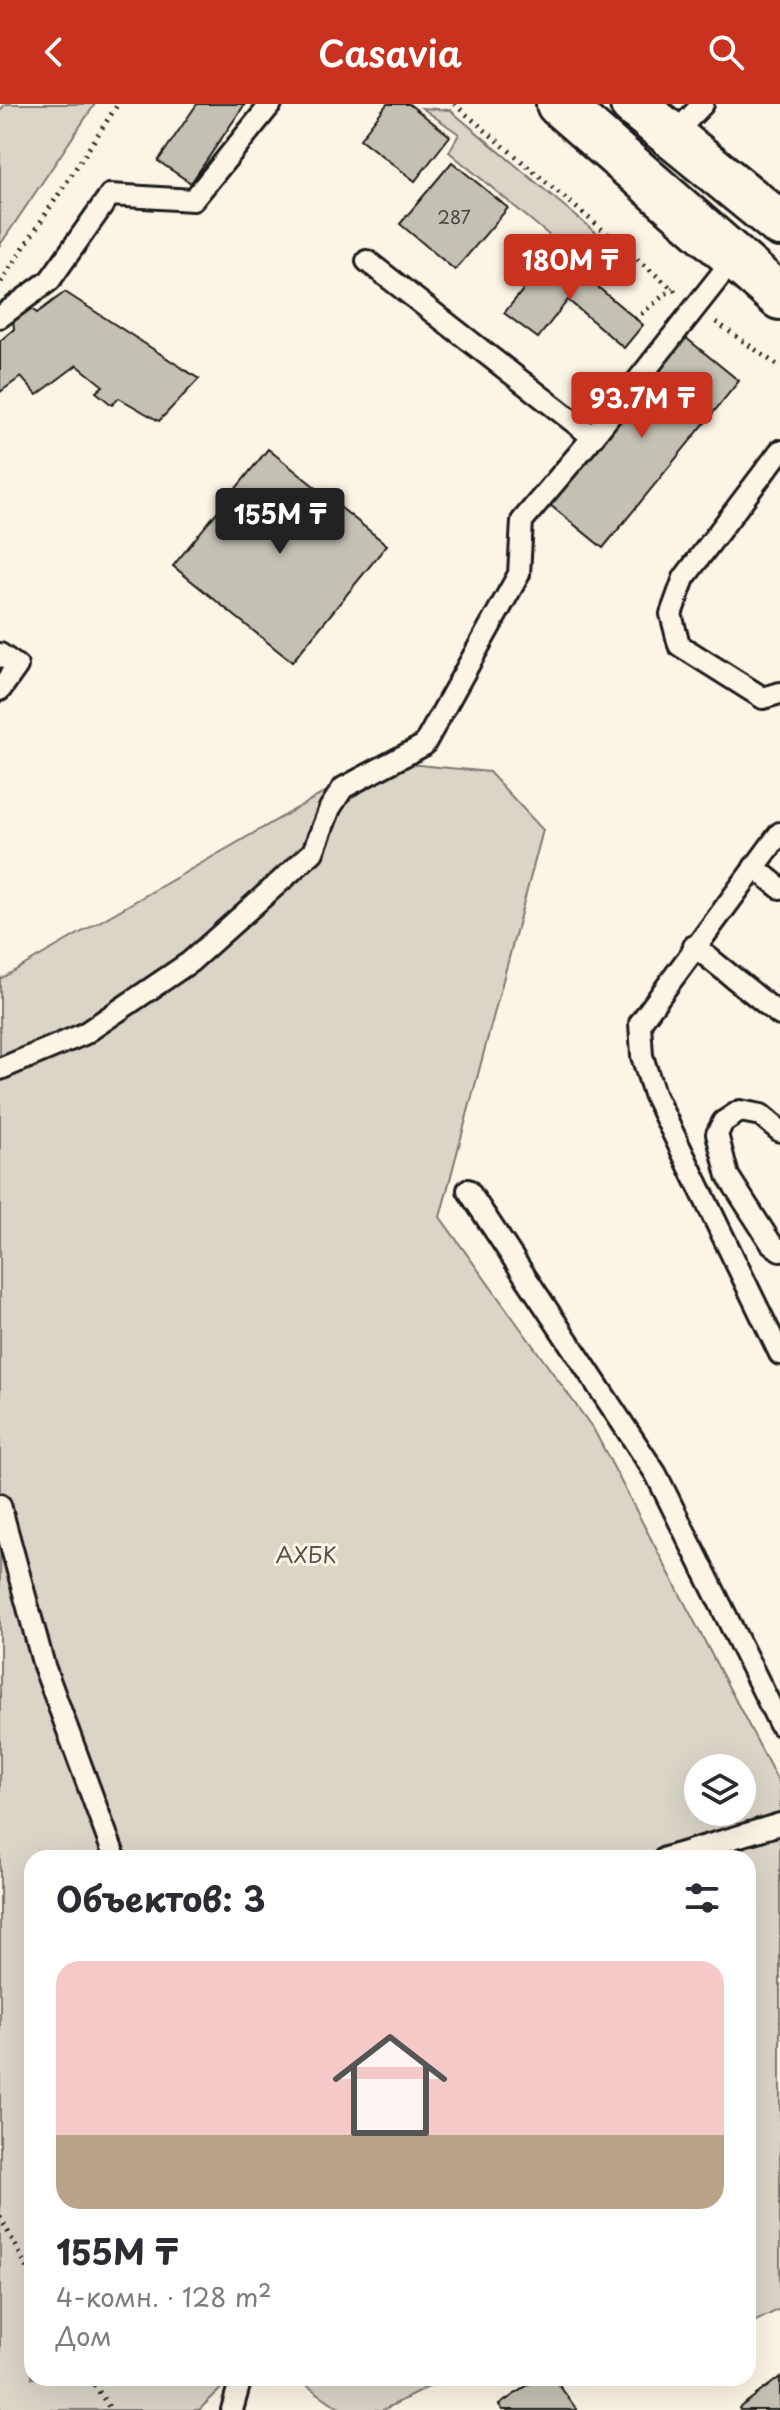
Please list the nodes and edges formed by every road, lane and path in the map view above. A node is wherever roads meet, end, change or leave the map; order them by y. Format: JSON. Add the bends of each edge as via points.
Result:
{"nodes":[{"id":1,"x":118,"y":104,"type":"edge"},
{"id":2,"x":271,"y":104,"type":"edge"},
{"id":3,"x":454,"y":104,"type":"edge"},
{"id":4,"x":559,"y":104,"type":"edge"},
{"id":5,"x":633,"y":104,"type":"edge"},
{"id":6,"x":703,"y":104,"type":"edge"},
{"id":7,"x":671,"y":137,"type":"junction"},
{"id":8,"x":780,"y":224,"type":"edge"},
{"id":9,"x":735,"y":257,"type":"junction"},
{"id":10,"x":367,"y":261,"type":"dead end"},
{"id":11,"x":0,"y":282,"type":"edge"},
{"id":12,"x":683,"y":282,"type":"dead end"},
{"id":13,"x":671,"y":288,"type":"junction"},
{"id":14,"x":780,"y":297,"type":"edge"},
{"id":15,"x":695,"y":307,"type":"junction"},
{"id":16,"x":0,"y":317,"type":"edge"},
{"id":17,"x":635,"y":319,"type":"dead end"},
{"id":18,"x":780,"y":367,"type":"edge"},
{"id":19,"x":593,"y":437,"type":"junction"},
{"id":20,"x":780,"y":451,"type":"edge"},
{"id":21,"x":0,"y":654,"type":"edge"},
{"id":22,"x":0,"y":690,"type":"edge"},
{"id":23,"x":780,"y":693,"type":"edge"},
{"id":24,"x":780,"y":833,"type":"edge"},
{"id":25,"x":754,"y":867,"type":"junction"},
{"id":26,"x":780,"y":888,"type":"edge"},
{"id":27,"x":694,"y":946,"type":"junction"},
{"id":28,"x":780,"y":1015,"type":"edge"},
{"id":29,"x":0,"y":1069,"type":"edge"},
{"id":30,"x":780,"y":1131,"type":"edge"},
{"id":31,"x":468,"y":1190,"type":"dead end"},
{"id":32,"x":780,"y":1250,"type":"edge"},
{"id":33,"x":780,"y":1354,"type":"edge"},
{"id":34,"x":0,"y":1505,"type":"edge"},
{"id":35,"x":780,"y":1725,"type":"edge"},
{"id":36,"x":780,"y":1824,"type":"edge"},
{"id":37,"x":112,"y":1850,"type":"edge"},
{"id":38,"x":692,"y":1850,"type":"edge"},
{"id":39,"x":0,"y":2217,"type":"edge"},
{"id":40,"x":24,"y":2261,"type":"edge"},
{"id":41,"x":95,"y":2386,"type":"edge"},
{"id":42,"x":239,"y":2386,"type":"edge"},
{"id":43,"x":111,"y":2410,"type":"edge"},
{"id":44,"x":232,"y":2410,"type":"edge"}],
"edges":[{"from":1,"to":11,"type":"path"},
{"from":2,"to":16,"type":"lane","via":[[193,200],[110,195],[50,280]]},
{"from":3,"to":13,"type":"path"},
{"from":4,"to":9,"type":"main road"},
{"from":5,"to":7,"type":"main road"},
{"from":6,"to":7,"type":"lane"},
{"from":7,"to":8,"type":"main road"},
{"from":9,"to":14,"type":"main road"},
{"from":9,"to":15,"type":"lane"},
{"from":10,"to":19,"type":"lane"},
{"from":12,"to":13,"type":"path"},
{"from":13,"to":15,"type":"path"},
{"from":13,"to":17,"type":"path"},
{"from":15,"to":18,"type":"path"},
{"from":15,"to":19,"type":"lane"},
{"from":19,"to":29,"type":"lane","via":[[522,521],[519,574],[424,745],[343,788],[313,852],[190,962],[84,1034]]},
{"from":20,"to":23,"type":"lane","via":[[684,578],[671,614],[679,645],[763,698]]},
{"from":21,"to":22,"type":"lane","via":[[17,666]]},
{"from":24,"to":25,"type":"lane"},
{"from":25,"to":26,"type":"lane"},
{"from":25,"to":27,"type":"lane"},
{"from":27,"to":28,"type":"lane"},
{"from":27,"to":33,"type":"lane","via":[[640,1023],[642,1056],[654,1094]]},
{"from":30,"to":32,"type":"lane","via":[[761,1115],[740,1111],[723,1122],[717,1134],[728,1176]]},
{"from":31,"to":35,"type":"lane","via":[[656,1474]]},
{"from":34,"to":37,"type":"lane","via":[[44,1666]]},
{"from":36,"to":38,"type":"lane"},
{"from":39,"to":40,"type":"path"},
{"from":41,"to":43,"type":"path"},
{"from":42,"to":44,"type":"lane"}]}
